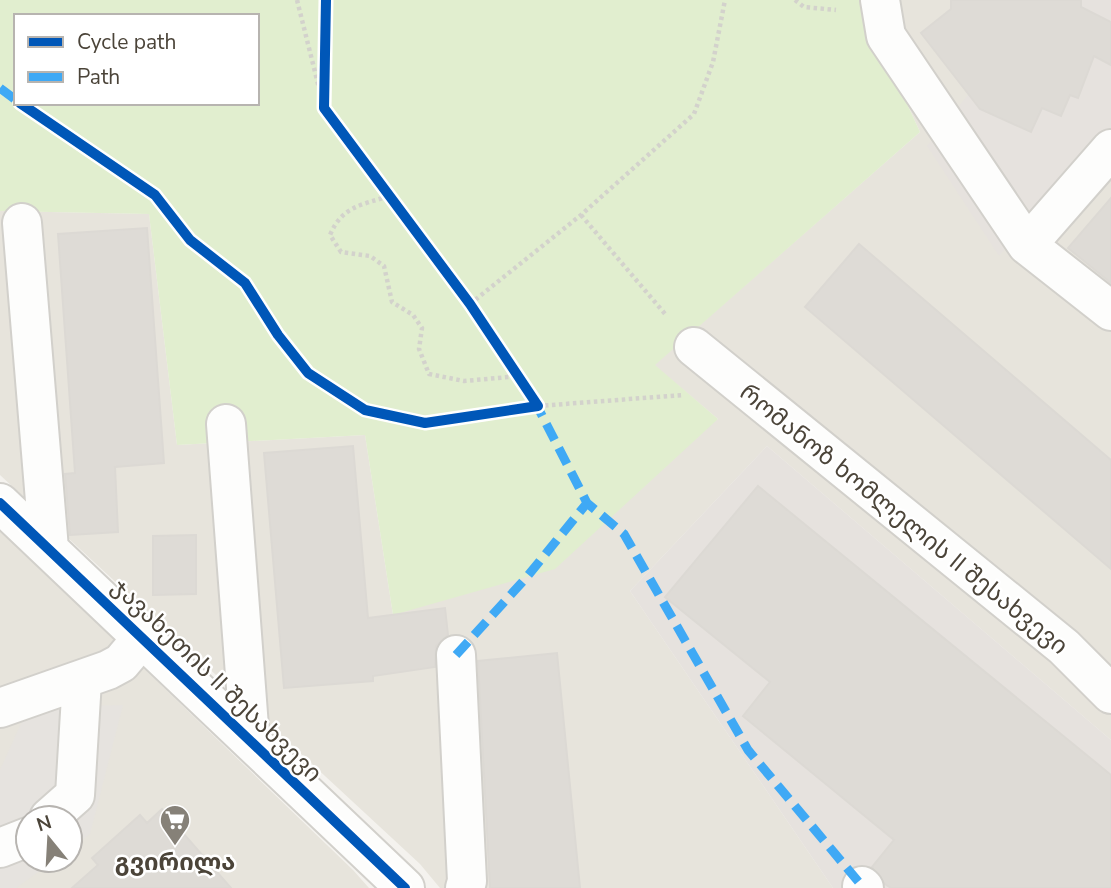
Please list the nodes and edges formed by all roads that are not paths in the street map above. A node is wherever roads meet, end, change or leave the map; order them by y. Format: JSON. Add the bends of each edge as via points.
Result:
{"nodes":[{"id":1,"x":879,"y":16,"type":"edge"},
{"id":2,"x":1111,"y":149,"type":"edge"},
{"id":3,"x":22,"y":223,"type":"dead end"},
{"id":4,"x":1027,"y":245,"type":"junction"},
{"id":5,"x":1111,"y":311,"type":"edge"},
{"id":6,"x":694,"y":347,"type":"road end"},
{"id":7,"x":226,"y":424,"type":"dead end"},
{"id":8,"x":0,"y":503,"type":"edge"},
{"id":9,"x":48,"y":549,"type":"junction"},
{"id":10,"x":142,"y":638,"type":"junction"},
{"id":11,"x":456,"y":654,"type":"dead end"},
{"id":12,"x":82,"y":680,"type":"junction"},
{"id":13,"x":1111,"y":694,"type":"edge"},
{"id":14,"x":0,"y":708,"type":"edge"},
{"id":15,"x":250,"y":740,"type":"junction"},
{"id":16,"x":65,"y":804,"type":"edge"},
{"id":17,"x":405,"y":888,"type":"edge"},
{"id":18,"x":465,"y":888,"type":"edge"}],
"edges":[{"from":1,"to":4,"type":"street"},
{"from":2,"to":4,"type":"street"},
{"from":3,"to":9,"type":"street"},
{"from":4,"to":5,"type":"street"},
{"from":6,"to":13,"type":"street","name":"რომანოზ ხომლელის II შესახვევი","via":[[1063,647]]},
{"from":7,"to":15,"type":"street"},
{"from":8,"to":9,"type":"street","name":"ჯავახეთის II შესახვევი"},
{"from":9,"to":10,"type":"street","name":"ჯავახეთის II შესახვევი"},
{"from":10,"to":12,"type":"street","via":[[121,663]]},
{"from":10,"to":15,"type":"street","name":"ჯავახეთის II შესახვევი"},
{"from":11,"to":18,"type":"street"},
{"from":12,"to":14,"type":"street"},
{"from":12,"to":16,"type":"street","via":[[75,795]]},
{"from":15,"to":17,"type":"street","name":"ჯავახეთის II შესახვევი"}]}
